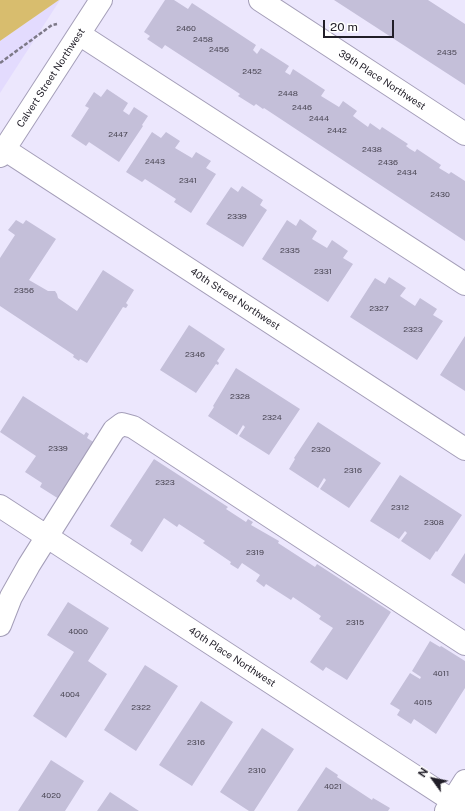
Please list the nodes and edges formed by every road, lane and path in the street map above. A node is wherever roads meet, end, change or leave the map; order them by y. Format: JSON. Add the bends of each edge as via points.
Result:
{"nodes":[{"id":1,"x":101,"y":0,"type":"edge"},
{"id":2,"x":260,"y":0,"type":"edge"},
{"id":3,"x":52,"y":25,"type":"dead end"},
{"id":4,"x":79,"y":34,"type":"junction"},
{"id":5,"x":0,"y":62,"type":"edge"},
{"id":6,"x":465,"y":134,"type":"edge"},
{"id":7,"x":2,"y":153,"type":"edge"},
{"id":8,"x":465,"y":284,"type":"edge"},
{"id":9,"x":465,"y":449,"type":"edge"},
{"id":10,"x":0,"y":506,"type":"edge"},
{"id":11,"x":47,"y":537,"type":"junction"},
{"id":12,"x":0,"y":624,"type":"edge"},
{"id":13,"x":465,"y":644,"type":"edge"},
{"id":14,"x":465,"y":781,"type":"edge"},
{"id":15,"x":454,"y":807,"type":"edge"}],
"edges":[{"from":1,"to":4,"type":"street","name":"Calvert Street Northwest"},
{"from":2,"to":6,"type":"street","name":"39th Place Northwest"},
{"from":3,"to":5,"type":"path"},
{"from":4,"to":7,"type":"street","name":"Calvert Street Northwest"},
{"from":4,"to":8,"type":"street"},
{"from":7,"to":9,"type":"street","name":"40th Street Northwest"},
{"from":10,"to":11,"type":"street","name":"40th Place Northwest"},
{"from":11,"to":12,"type":"street","via":[[19,581]]},
{"from":11,"to":13,"type":"street","via":[[114,430],[122,424],[140,431]]},
{"from":11,"to":15,"type":"street","name":"40th Place Northwest"},
{"from":14,"to":15,"type":"street"}]}
